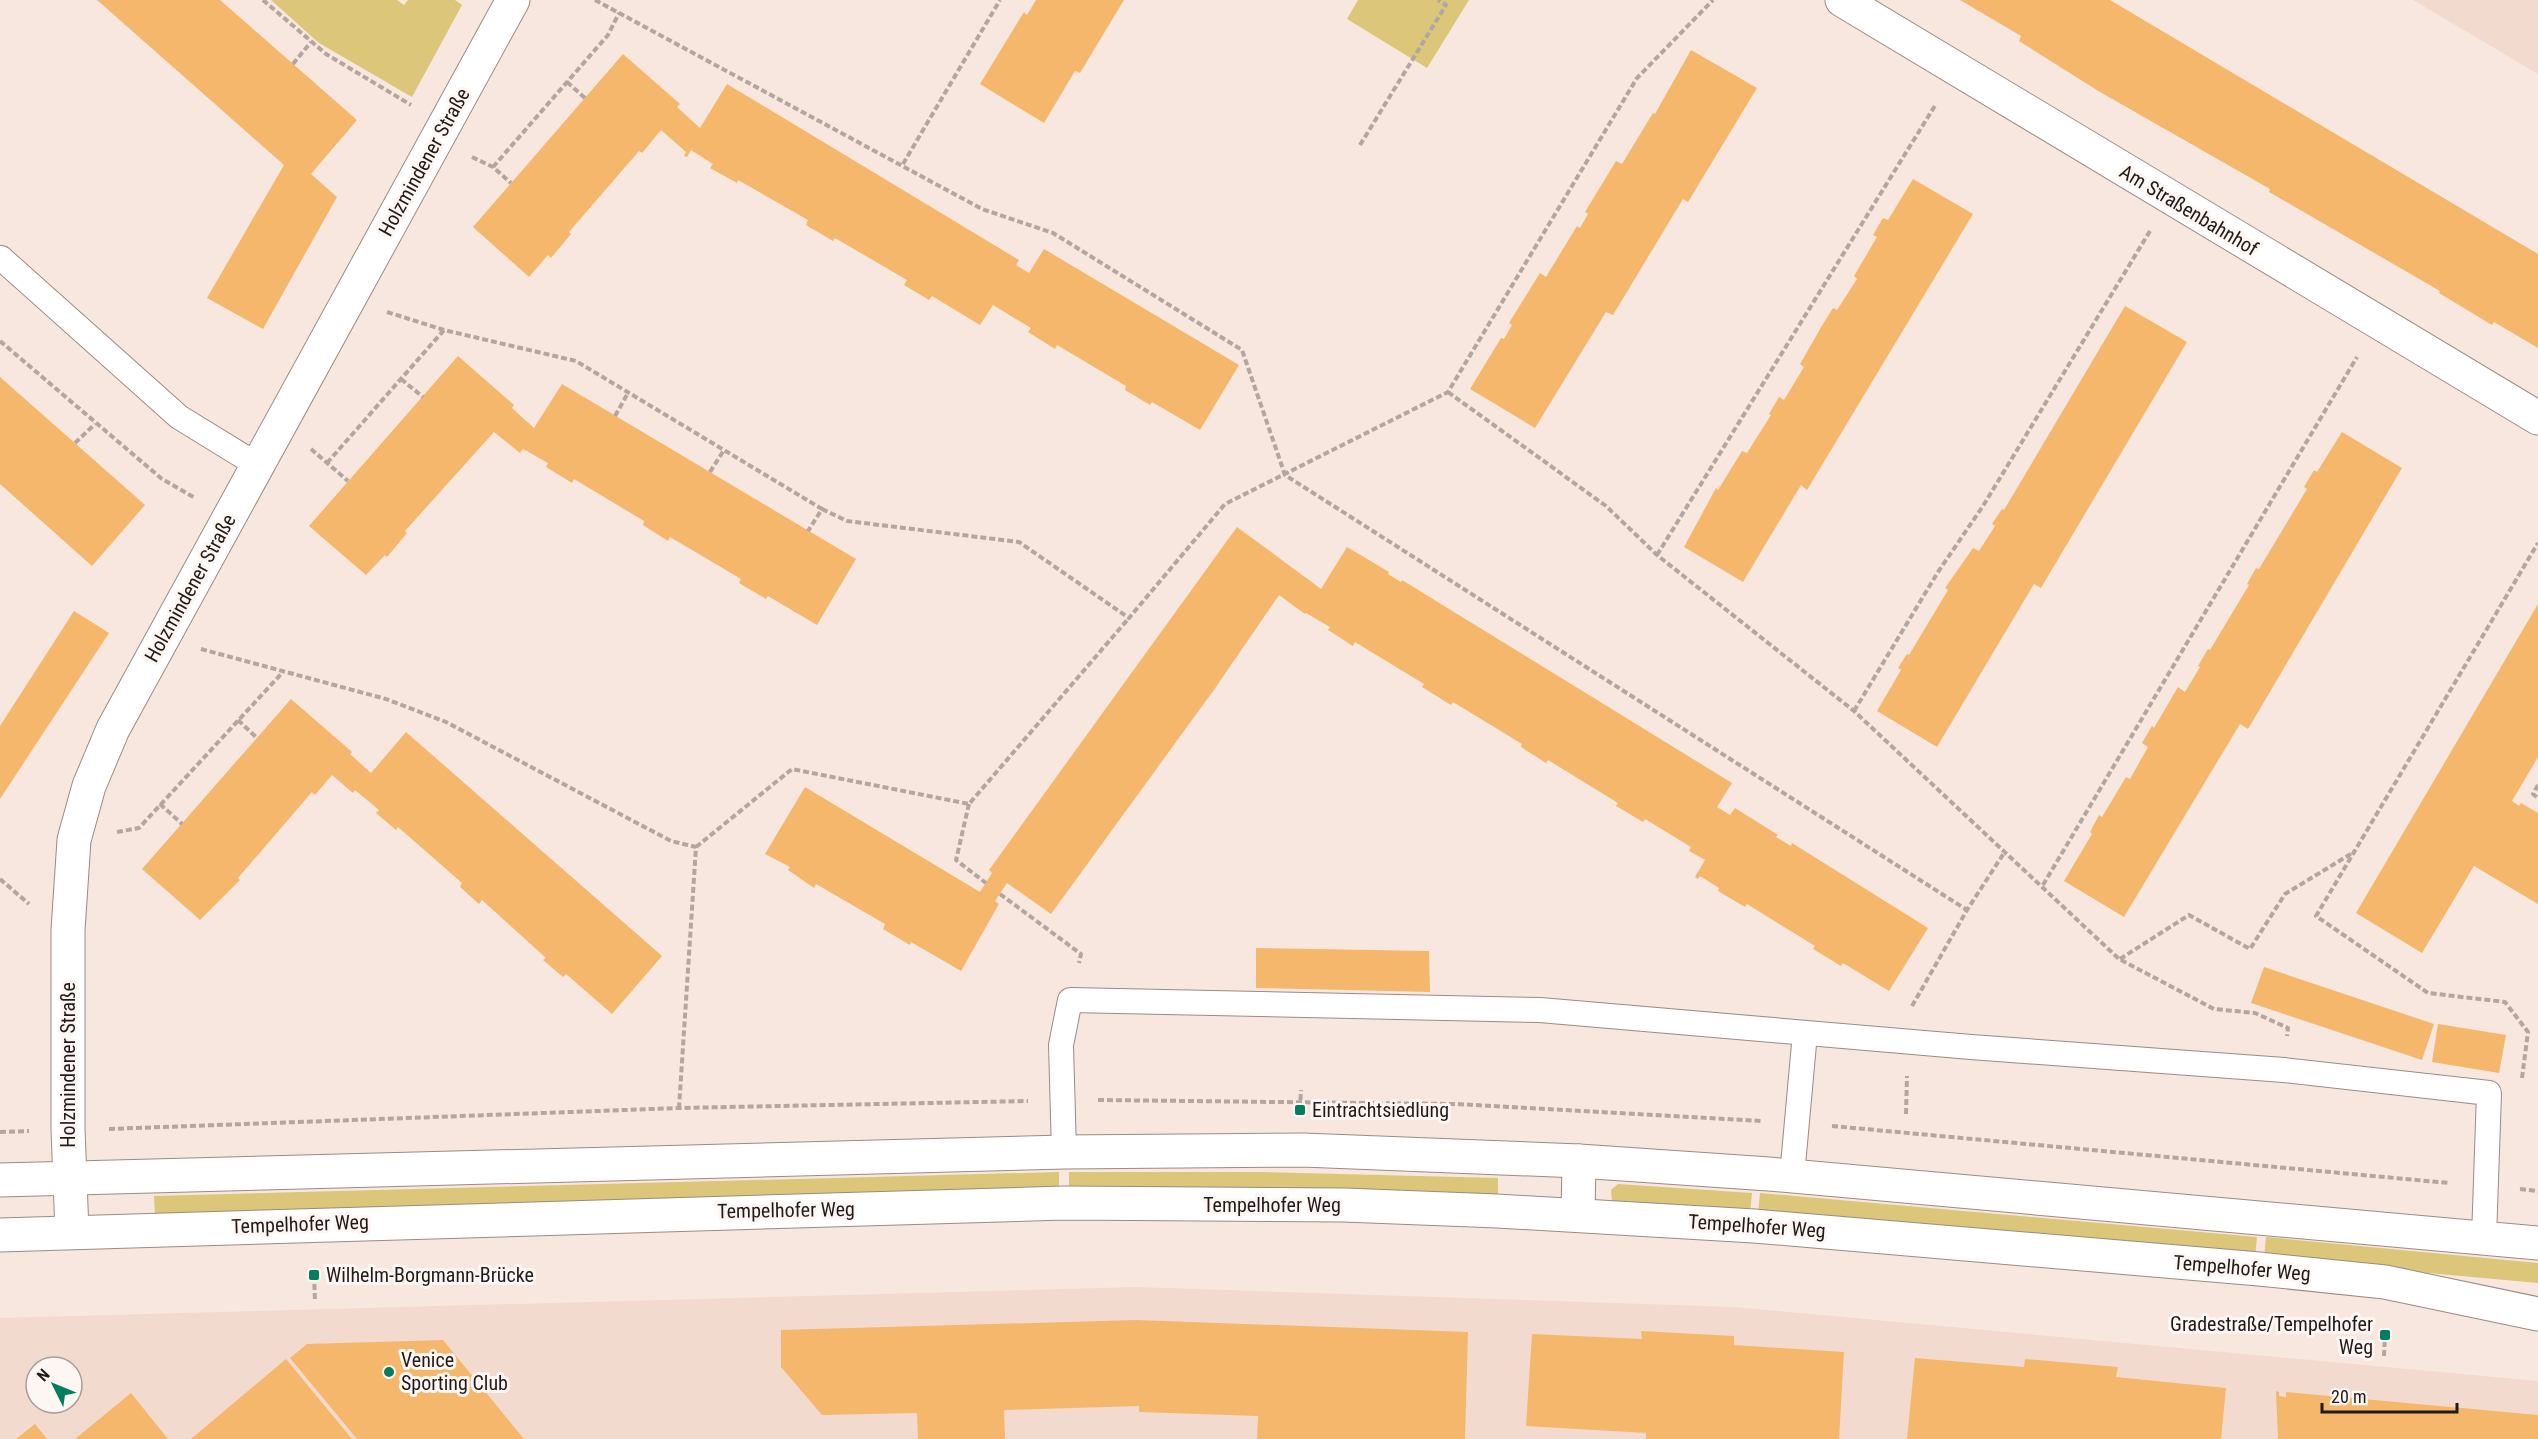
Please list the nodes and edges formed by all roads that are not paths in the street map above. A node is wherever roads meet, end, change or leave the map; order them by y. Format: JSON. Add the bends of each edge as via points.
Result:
{"nodes":[{"id":1,"x":513,"y":0,"type":"edge"},
{"id":2,"x":1842,"y":0,"type":"edge"},
{"id":3,"x":1,"y":258,"type":"edge"},
{"id":4,"x":2538,"y":418,"type":"edge"},
{"id":5,"x":257,"y":465,"type":"junction"},
{"id":6,"x":1805,"y":1033,"type":"junction"},
{"id":7,"x":1064,"y":1152,"type":"junction"},
{"id":8,"x":1579,"y":1161,"type":"junction"},
{"id":9,"x":1792,"y":1176,"type":"junction"},
{"id":10,"x":69,"y":1177,"type":"junction"},
{"id":11,"x":0,"y":1180,"type":"edge"},
{"id":12,"x":1578,"y":1215,"type":"junction"},
{"id":13,"x":72,"y":1232,"type":"junction"},
{"id":14,"x":0,"y":1235,"type":"edge"},
{"id":15,"x":2484,"y":1238,"type":"junction"},
{"id":16,"x":2538,"y":1244,"type":"edge"},
{"id":17,"x":2538,"y":1314,"type":"edge"}],
"edges":[{"from":1,"to":5,"type":"street","name":"Holzmindener Straße"},
{"from":2,"to":4,"type":"street","name":"Am Straßenbahnhof"},
{"from":3,"to":5,"type":"lane","via":[[179,417]]},
{"from":5,"to":10,"type":"street","name":"Holzmindener Straße","via":[[113,729],[89,786],[74,840],[68,930]]},
{"from":6,"to":7,"type":"lane","via":[[1540,1010],[1070,1000],[1061,1045]]},
{"from":6,"to":9,"type":"lane"},
{"from":6,"to":15,"type":"lane","via":[[2284,1070],[2489,1093]]},
{"from":7,"to":8,"type":"street","via":[[1303,1149]]},
{"from":7,"to":10,"type":"street"},
{"from":8,"to":9,"type":"street"},
{"from":8,"to":12,"type":"street"},
{"from":9,"to":15,"type":"street"},
{"from":10,"to":11,"type":"street"},
{"from":10,"to":13,"type":"street","name":"Holzmindener Straße"},
{"from":12,"to":13,"type":"street","name":"Tempelhofer Weg","via":[[1344,1205],[1064,1203]]},
{"from":12,"to":17,"type":"street","name":"Tempelhofer Weg","via":[[1880,1235],[2259,1269],[2385,1282]]},
{"from":13,"to":14,"type":"street","name":"Tempelhofer Weg"},
{"from":15,"to":16,"type":"street"}]}
